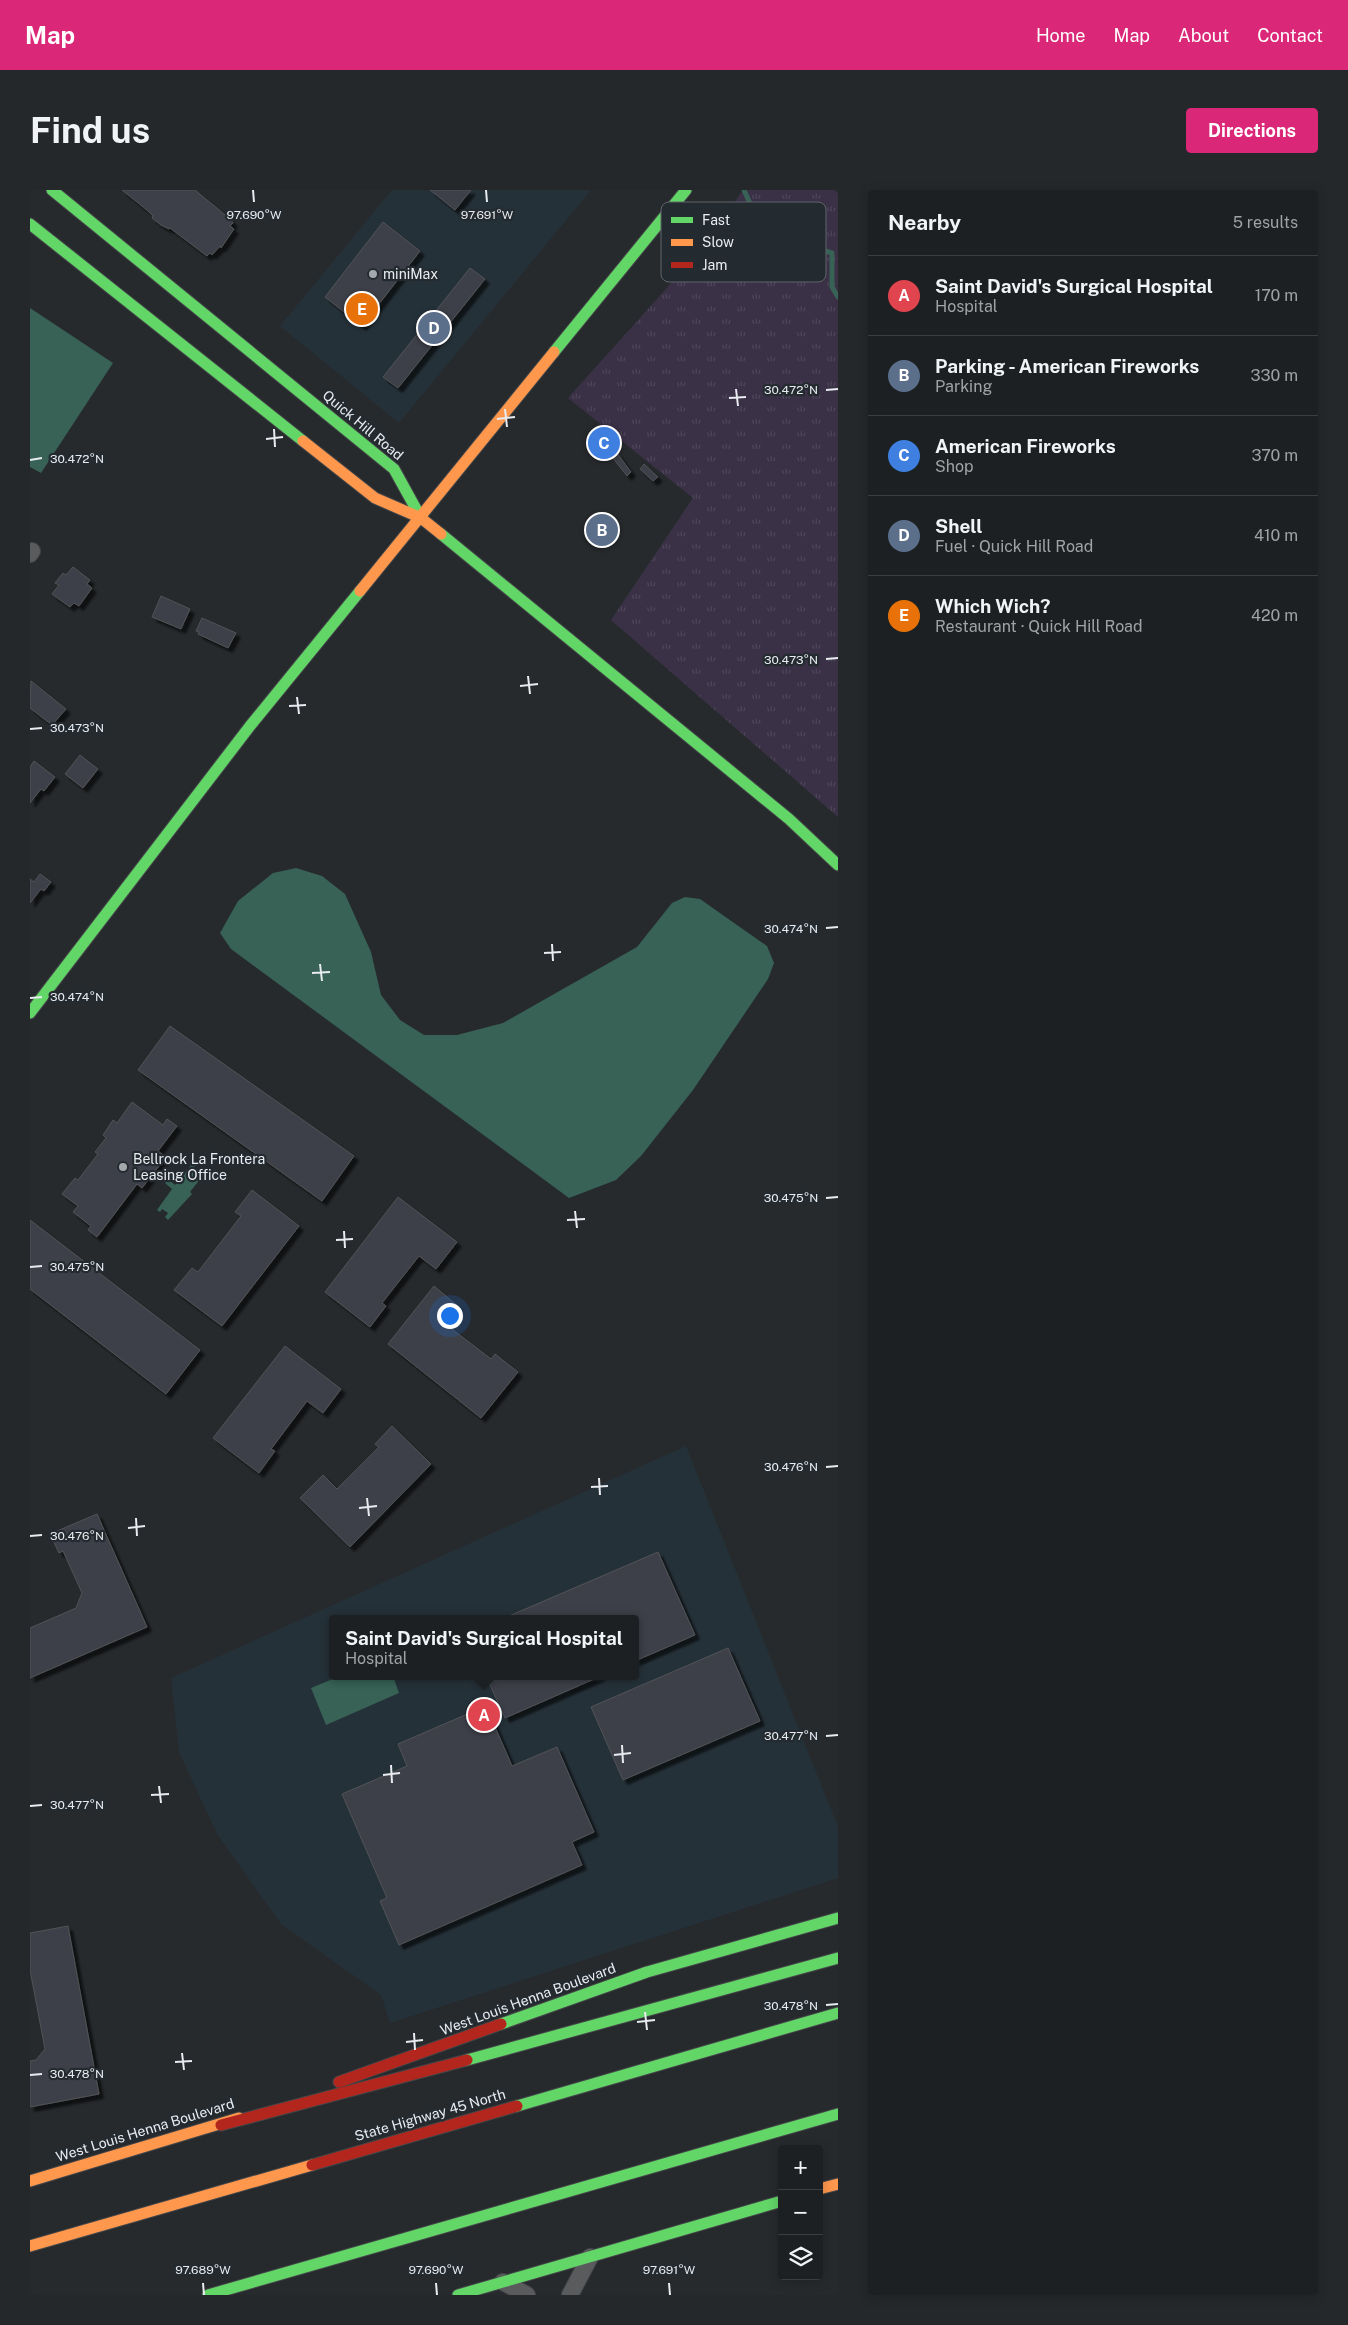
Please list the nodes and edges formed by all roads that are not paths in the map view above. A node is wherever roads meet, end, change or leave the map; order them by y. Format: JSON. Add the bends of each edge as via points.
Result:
{"nodes":[{"id":1,"x":52,"y":190,"type":"edge"},
{"id":2,"x":686,"y":190,"type":"edge"},
{"id":3,"x":676,"y":202,"type":"edge"},
{"id":4,"x":661,"y":221,"type":"edge"},
{"id":5,"x":30,"y":224,"type":"edge"},
{"id":6,"x":421,"y":518,"type":"junction"},
{"id":7,"x":838,"y":865,"type":"edge"},
{"id":8,"x":30,"y":1013,"type":"edge"},
{"id":9,"x":838,"y":1918,"type":"edge"},
{"id":10,"x":838,"y":1958,"type":"edge"},
{"id":11,"x":838,"y":2013,"type":"edge"},
{"id":12,"x":838,"y":2114,"type":"edge"},
{"id":13,"x":221,"y":2125,"type":"junction"},
{"id":14,"x":30,"y":2181,"type":"edge"},
{"id":15,"x":838,"y":2184,"type":"edge"},
{"id":16,"x":823,"y":2188,"type":"edge"},
{"id":17,"x":778,"y":2201,"type":"edge"},
{"id":18,"x":30,"y":2246,"type":"edge"},
{"id":19,"x":590,"y":2257,"type":"junction"},
{"id":20,"x":503,"y":2282,"type":"junction"},
{"id":21,"x":208,"y":2295,"type":"edge"},
{"id":22,"x":458,"y":2295,"type":"edge"},
{"id":23,"x":527,"y":2295,"type":"edge"},
{"id":24,"x":570,"y":2295,"type":"edge"}],
"edges":[{"from":1,"to":6,"type":"main road","name":"Quick Hill Road","via":[[213,327],[394,469]]},
{"from":2,"to":3,"type":"main road"},
{"from":4,"to":6,"type":"main road"},
{"from":5,"to":6,"type":"main road","via":[[194,348],[375,498]]},
{"from":6,"to":7,"type":"main road","via":[[789,819]]},
{"from":6,"to":8,"type":"main road","via":[[250,726]]},
{"from":9,"to":13,"type":"main road","name":"West Louis Henna Boulevard","via":[[647,1972]]},
{"from":10,"to":13,"type":"main road"},
{"from":11,"to":18,"type":"main road","name":"State Highway 45 North"},
{"from":12,"to":21,"type":"main road"},
{"from":13,"to":14,"type":"main road","name":"West Louis Henna Boulevard"},
{"from":15,"to":16,"type":"main road"},
{"from":17,"to":19,"type":"main road"},
{"from":19,"to":20,"type":"main road"},
{"from":19,"to":24,"type":"street"},
{"from":20,"to":22,"type":"main road"},
{"from":20,"to":23,"type":"street"}]}
